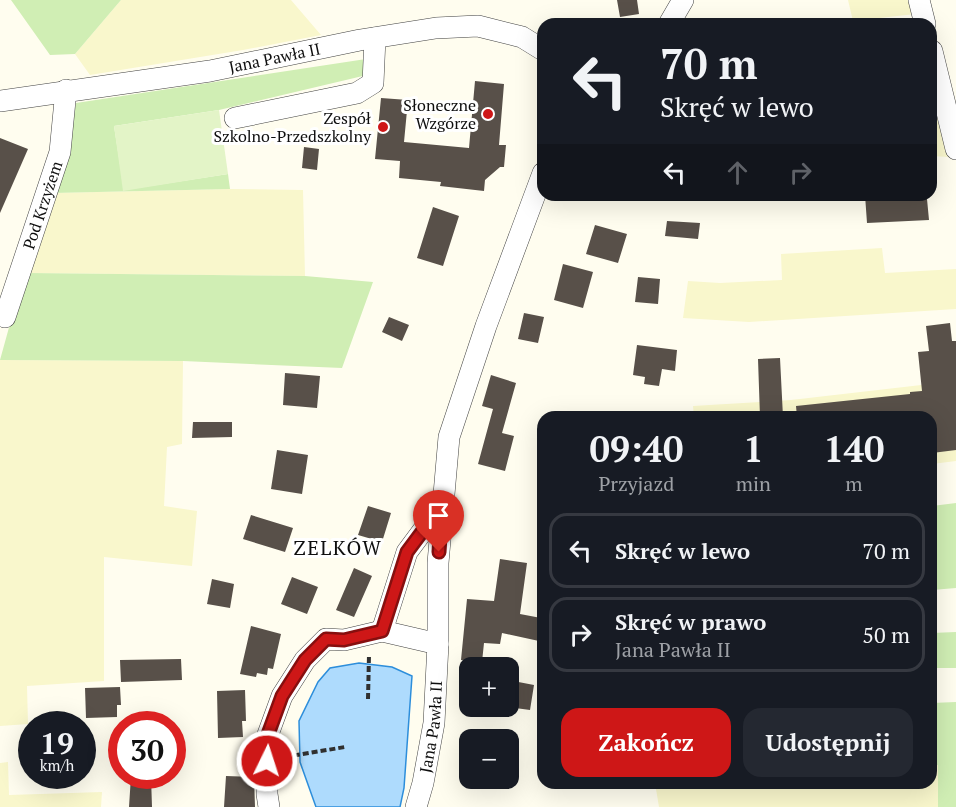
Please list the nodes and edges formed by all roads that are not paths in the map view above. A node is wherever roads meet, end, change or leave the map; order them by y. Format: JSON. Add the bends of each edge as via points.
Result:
{"nodes":[{"id":1,"x":683,"y":0,"type":"edge"},
{"id":2,"x":919,"y":0,"type":"edge"},
{"id":3,"x":672,"y":18,"type":"edge"},
{"id":4,"x":924,"y":18,"type":"edge"},
{"id":5,"x":375,"y":38,"type":"junction"},
{"id":6,"x":537,"y":46,"type":"edge"},
{"id":7,"x":937,"y":71,"type":"edge"},
{"id":8,"x":66,"y":90,"type":"junction"},
{"id":9,"x":0,"y":101,"type":"edge"},
{"id":10,"x":235,"y":118,"type":"dead end"},
{"id":11,"x":956,"y":149,"type":"edge"},
{"id":12,"x":537,"y":189,"type":"edge"},
{"id":13,"x":5,"y":317,"type":"dead end"},
{"id":14,"x":442,"y":505,"type":"junction"},
{"id":15,"x":382,"y":631,"type":"junction"},
{"id":16,"x":438,"y":644,"type":"junction"},
{"id":17,"x":269,"y":807,"type":"edge"},
{"id":18,"x":416,"y":807,"type":"edge"}],
"edges":[{"from":1,"to":3,"type":"street"},
{"from":2,"to":4,"type":"street"},
{"from":5,"to":6,"type":"street","name":"Jana Pawła II","via":[[478,26],[522,37]]},
{"from":5,"to":8,"type":"street","name":"Jana Pawła II","via":[[210,71]]},
{"from":5,"to":10,"type":"street","via":[[373,83],[357,93]]},
{"from":7,"to":11,"type":"street"},
{"from":8,"to":9,"type":"street","name":"Jana Pawła II"},
{"from":8,"to":13,"type":"street","name":"Pod Krzyżem","via":[[60,152]]},
{"from":12,"to":14,"type":"street","name":"Jana Pawła II","via":[[448,436]]},
{"from":14,"to":15,"type":"street","via":[[407,552]]},
{"from":14,"to":16,"type":"street","name":"Jana Pawła II"},
{"from":15,"to":16,"type":"street"},
{"from":15,"to":17,"type":"street","via":[[344,640],[326,639],[305,660],[282,696],[267,737]]},
{"from":16,"to":18,"type":"street","name":"Jana Pawła II","via":[[434,723]]}]}
